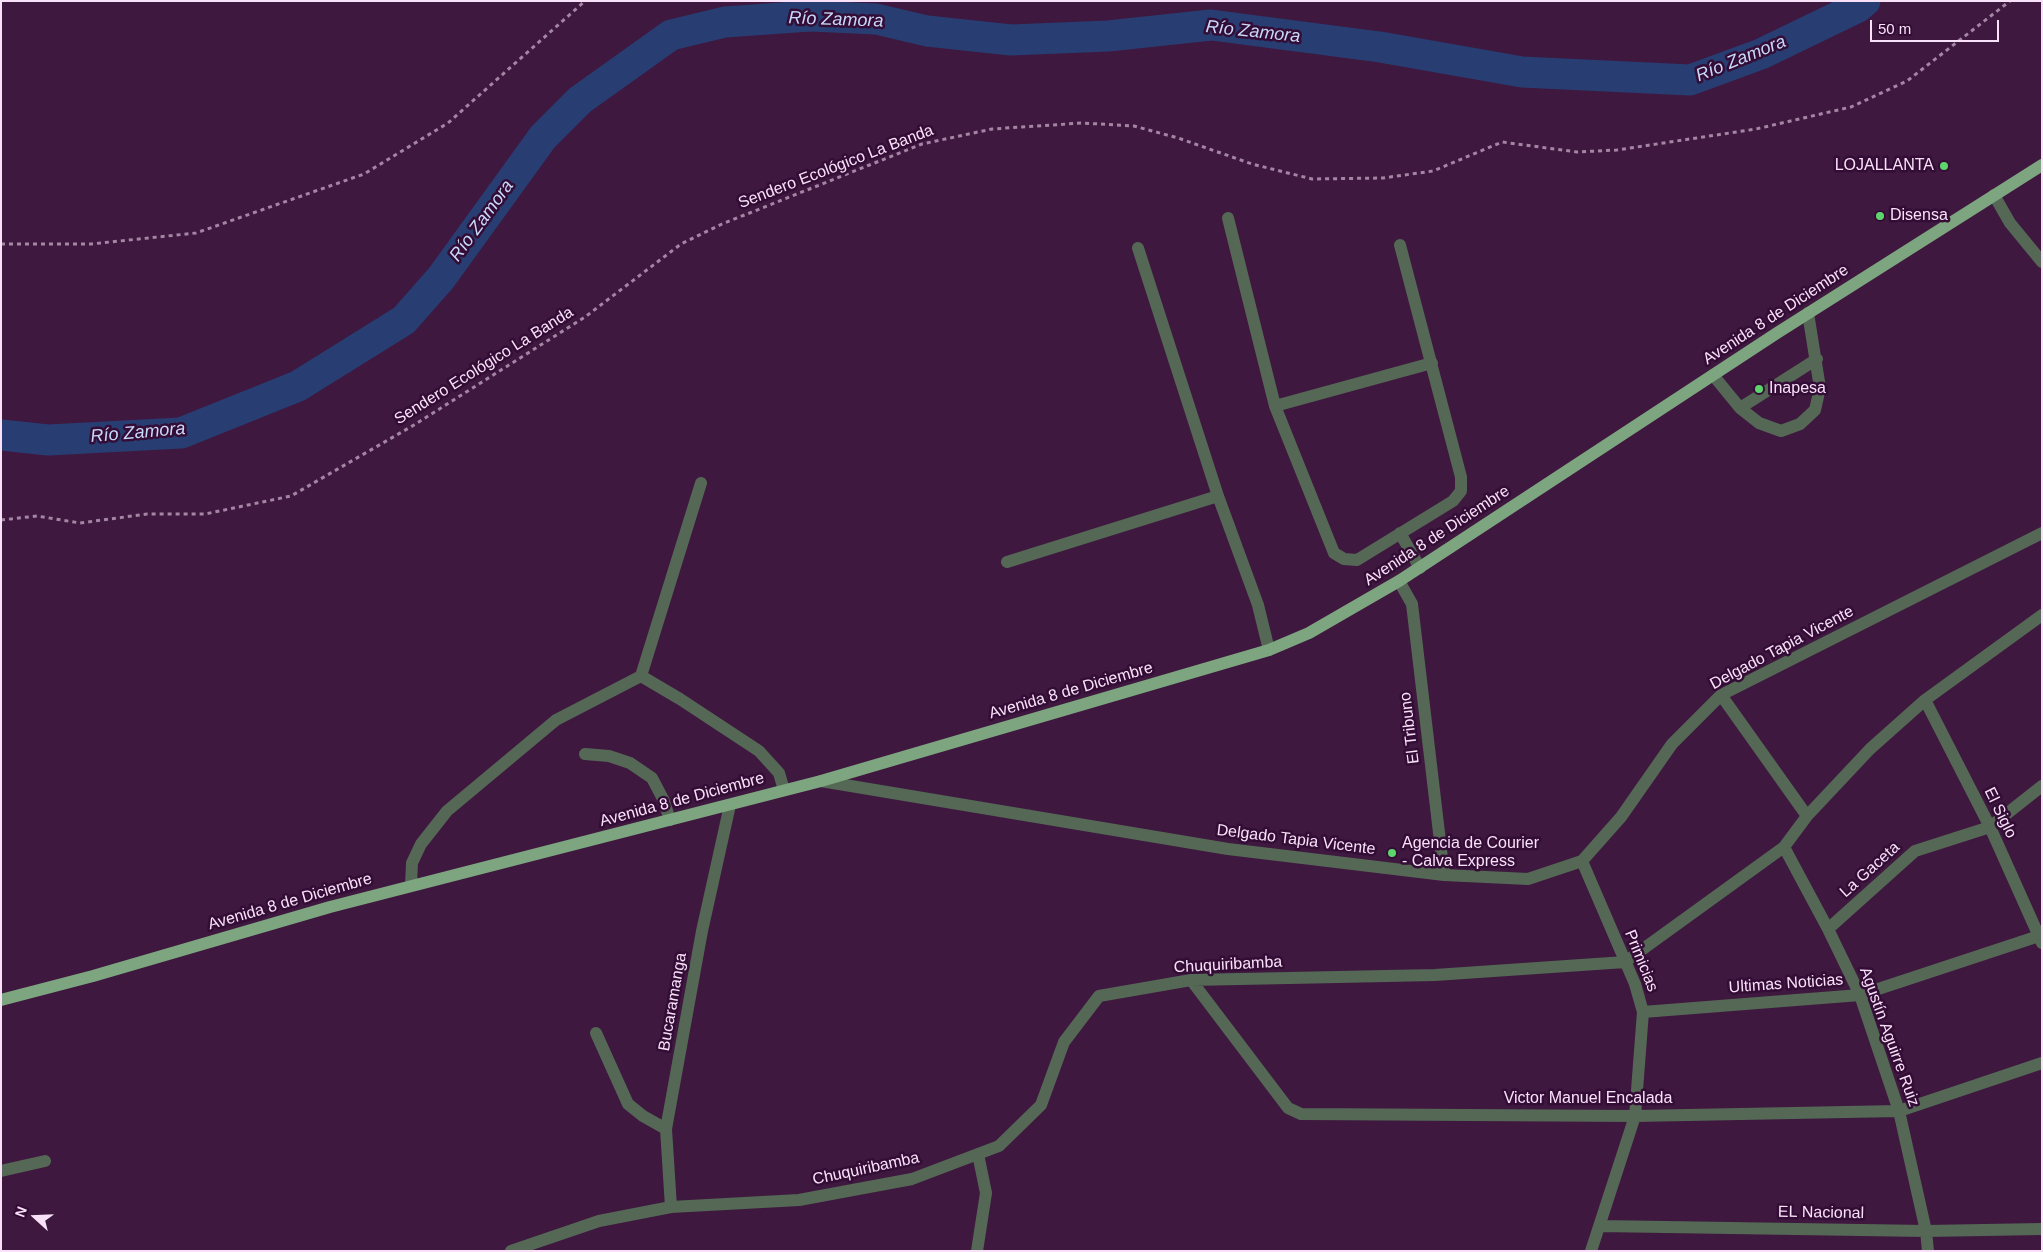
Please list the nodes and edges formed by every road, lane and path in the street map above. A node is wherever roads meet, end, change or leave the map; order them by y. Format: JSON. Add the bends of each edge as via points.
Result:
{"nodes":[{"id":1,"x":585,"y":1,"type":"edge"},
{"id":2,"x":2010,"y":1,"type":"edge"},
{"id":3,"x":2042,"y":165,"type":"edge"},
{"id":4,"x":1994,"y":195,"type":"junction"},
{"id":5,"x":1228,"y":218,"type":"dead end"},
{"id":6,"x":1,"y":244,"type":"edge"},
{"id":7,"x":1400,"y":245,"type":"dead end"},
{"id":8,"x":1138,"y":248,"type":"dead end"},
{"id":9,"x":2042,"y":262,"type":"edge"},
{"id":10,"x":1808,"y":313,"type":"junction"},
{"id":11,"x":1817,"y":359,"type":"junction"},
{"id":12,"x":1432,"y":363,"type":"junction"},
{"id":13,"x":1713,"y":375,"type":"junction"},
{"id":14,"x":1275,"y":406,"type":"junction"},
{"id":15,"x":1740,"y":408,"type":"junction"},
{"id":16,"x":701,"y":483,"type":"dead end"},
{"id":17,"x":1218,"y":496,"type":"junction"},
{"id":18,"x":1,"y":520,"type":"edge"},
{"id":19,"x":1400,"y":533,"type":"junction"},
{"id":20,"x":2042,"y":533,"type":"edge"},
{"id":21,"x":1007,"y":562,"type":"dead end"},
{"id":22,"x":1420,"y":568,"type":"junction"},
{"id":23,"x":1399,"y":581,"type":"junction"},
{"id":24,"x":2042,"y":615,"type":"edge"},
{"id":25,"x":1269,"y":650,"type":"junction"},
{"id":26,"x":641,"y":676,"type":"junction"},
{"id":27,"x":1721,"y":696,"type":"junction"},
{"id":28,"x":1925,"y":700,"type":"junction"},
{"id":29,"x":585,"y":754,"type":"dead end"},
{"id":30,"x":821,"y":781,"type":"junction"},
{"id":31,"x":2042,"y":786,"type":"edge"},
{"id":32,"x":784,"y":790,"type":"junction"},
{"id":33,"x":730,"y":805,"type":"junction"},
{"id":34,"x":1808,"y":816,"type":"junction"},
{"id":35,"x":670,"y":820,"type":"junction"},
{"id":36,"x":1990,"y":827,"type":"junction"},
{"id":37,"x":1784,"y":847,"type":"junction"},
{"id":38,"x":1582,"y":861,"type":"junction"},
{"id":39,"x":1444,"y":875,"type":"junction"},
{"id":40,"x":411,"y":885,"type":"junction"},
{"id":41,"x":1828,"y":929,"type":"junction"},
{"id":42,"x":2041,"y":938,"type":"edge"},
{"id":43,"x":1625,"y":962,"type":"junction"},
{"id":44,"x":1191,"y":980,"type":"junction"},
{"id":45,"x":1860,"y":995,"type":"junction"},
{"id":46,"x":1,"y":1000,"type":"edge"},
{"id":47,"x":1643,"y":1012,"type":"junction"},
{"id":48,"x":596,"y":1033,"type":"dead end"},
{"id":49,"x":2042,"y":1063,"type":"edge"},
{"id":50,"x":1899,"y":1111,"type":"junction"},
{"id":51,"x":1634,"y":1116,"type":"junction"},
{"id":52,"x":666,"y":1129,"type":"junction"},
{"id":53,"x":978,"y":1154,"type":"junction"},
{"id":54,"x":45,"y":1161,"type":"dead end"},
{"id":55,"x":1,"y":1171,"type":"edge"},
{"id":56,"x":671,"y":1207,"type":"junction"},
{"id":57,"x":1600,"y":1226,"type":"junction"},
{"id":58,"x":2042,"y":1229,"type":"edge"},
{"id":59,"x":1926,"y":1231,"type":"junction"},
{"id":60,"x":511,"y":1251,"type":"edge"},
{"id":61,"x":977,"y":1251,"type":"edge"},
{"id":62,"x":1591,"y":1251,"type":"edge"},
{"id":63,"x":1928,"y":1251,"type":"edge"}],
"edges":[{"from":1,"to":6,"type":"path","via":[[448,123],[364,174],[196,233],[91,244]]},
{"from":2,"to":18,"type":"path","name":"Sendero Ecológico La Banda","via":[[1907,81],[1851,107],[1756,129],[1617,150],[1577,152],[1502,142],[1433,171],[1383,178],[1312,179],[1252,164],[1134,126],[1082,123],[992,129],[922,144],[722,224],[681,244],[585,318],[414,425],[291,496],[205,514],[147,514],[80,523],[37,516]]},
{"from":3,"to":4,"type":"main road","name":"Avenida 8 de Diciembre"},
{"from":4,"to":9,"type":"street","via":[[2010,223]]},
{"from":4,"to":10,"type":"main road","name":"Avenida 8 de Diciembre"},
{"from":5,"to":14,"type":"street"},
{"from":7,"to":12,"type":"street"},
{"from":8,"to":17,"type":"street"},
{"from":10,"to":11,"type":"street"},
{"from":10,"to":13,"type":"main road","name":"Avenida 8 de Diciembre"},
{"from":11,"to":15,"type":"street"},
{"from":11,"to":15,"type":"street","via":[[1820,388],[1815,410],[1800,424],[1781,431],[1759,423]]},
{"from":12,"to":14,"type":"street"},
{"from":12,"to":19,"type":"street","via":[[1461,478],[1461,492],[1453,501]]},
{"from":13,"to":15,"type":"street"},
{"from":13,"to":22,"type":"main road","name":"Avenida 8 de Diciembre"},
{"from":14,"to":19,"type":"street","via":[[1334,553],[1344,559],[1357,560]]},
{"from":16,"to":26,"type":"street"},
{"from":17,"to":21,"type":"street"},
{"from":17,"to":25,"type":"street","via":[[1258,605]]},
{"from":19,"to":22,"type":"street"},
{"from":20,"to":27,"type":"street","name":"Delgado Tapia Vicente"},
{"from":22,"to":23,"type":"main road","name":"Avenida 8 de Diciembre"},
{"from":23,"to":25,"type":"main road","name":"Avenida 8 de Diciembre","via":[[1309,633]]},
{"from":23,"to":39,"type":"street","name":"El Tribuno","via":[[1412,604]]},
{"from":24,"to":28,"type":"street"},
{"from":25,"to":30,"type":"main road","name":"Avenida 8 de Diciembre"},
{"from":26,"to":32,"type":"street","via":[[759,750],[779,773]]},
{"from":26,"to":40,"type":"street","via":[[556,720],[447,810],[421,844],[412,864]]},
{"from":27,"to":34,"type":"street"},
{"from":27,"to":38,"type":"street","name":"Delgado Tapia Vicente","via":[[1672,744],[1621,817]]},
{"from":28,"to":34,"type":"street","via":[[1870,749]]},
{"from":28,"to":36,"type":"street","name":"El Siglo"},
{"from":29,"to":35,"type":"street","via":[[609,756],[630,763],[652,778]]},
{"from":30,"to":32,"type":"main road","name":"Avenida 8 de Diciembre"},
{"from":30,"to":39,"type":"street","name":"Delgado Tapia Vicente","via":[[1228,849]]},
{"from":31,"to":36,"type":"street","name":"La Gaceta"},
{"from":32,"to":33,"type":"main road","name":"Avenida 8 de Diciembre"},
{"from":33,"to":35,"type":"main road","name":"Avenida 8 de Diciembre"},
{"from":33,"to":52,"type":"street","name":"Bucaramanga","via":[[702,932]]},
{"from":34,"to":37,"type":"street"},
{"from":35,"to":40,"type":"main road","name":"Avenida 8 de Diciembre"},
{"from":36,"to":41,"type":"street","name":"La Gaceta","via":[[1915,851]]},
{"from":36,"to":42,"type":"street","name":"El Siglo"},
{"from":37,"to":41,"type":"street","name":"Agustín Aguirre Ruiz"},
{"from":37,"to":43,"type":"street"},
{"from":38,"to":39,"type":"street","name":"Delgado Tapia Vicente","via":[[1528,879]]},
{"from":38,"to":43,"type":"street","name":"Primicias"},
{"from":40,"to":46,"type":"main road","name":"Avenida 8 de Diciembre"},
{"from":41,"to":45,"type":"street","name":"Agustín Aguirre Ruiz"},
{"from":42,"to":45,"type":"street","name":"Ultimas Noticias"},
{"from":43,"to":44,"type":"street","name":"Chuquiribamba","via":[[1435,975]]},
{"from":43,"to":47,"type":"street","name":"Primicias"},
{"from":44,"to":51,"type":"street","name":"Victor Manuel Encalada","via":[[1288,1108],[1301,1114]]},
{"from":44,"to":53,"type":"street","name":"Chuquiribamba","via":[[1100,996],[1064,1042],[1041,1106],[999,1146]]},
{"from":45,"to":47,"type":"street","name":"Ultimas Noticias"},
{"from":45,"to":50,"type":"street","name":"Agustín Aguirre Ruiz"},
{"from":47,"to":51,"type":"street","name":"Primicias"},
{"from":48,"to":52,"type":"street","via":[[628,1104]]},
{"from":49,"to":50,"type":"street","name":"Victor Manuel Encalada"},
{"from":50,"to":51,"type":"street","name":"Victor Manuel Encalada"},
{"from":50,"to":59,"type":"street","name":"Agustín Aguirre Ruiz"},
{"from":51,"to":57,"type":"street","name":"Primicias"},
{"from":52,"to":56,"type":"street","name":"Bucaramanga"},
{"from":53,"to":56,"type":"street","name":"Chuquiribamba","via":[[912,1179],[799,1200]]},
{"from":53,"to":61,"type":"street","via":[[986,1193]]},
{"from":54,"to":55,"type":"street"},
{"from":56,"to":60,"type":"street","name":"Chuquiribamba","via":[[599,1221]]},
{"from":57,"to":59,"type":"street","name":"EL Nacional"},
{"from":57,"to":62,"type":"street","name":"Primicias"},
{"from":58,"to":59,"type":"street","name":"EL Nacional"},
{"from":59,"to":63,"type":"street","name":"Agustín Aguirre Ruiz"}]}
